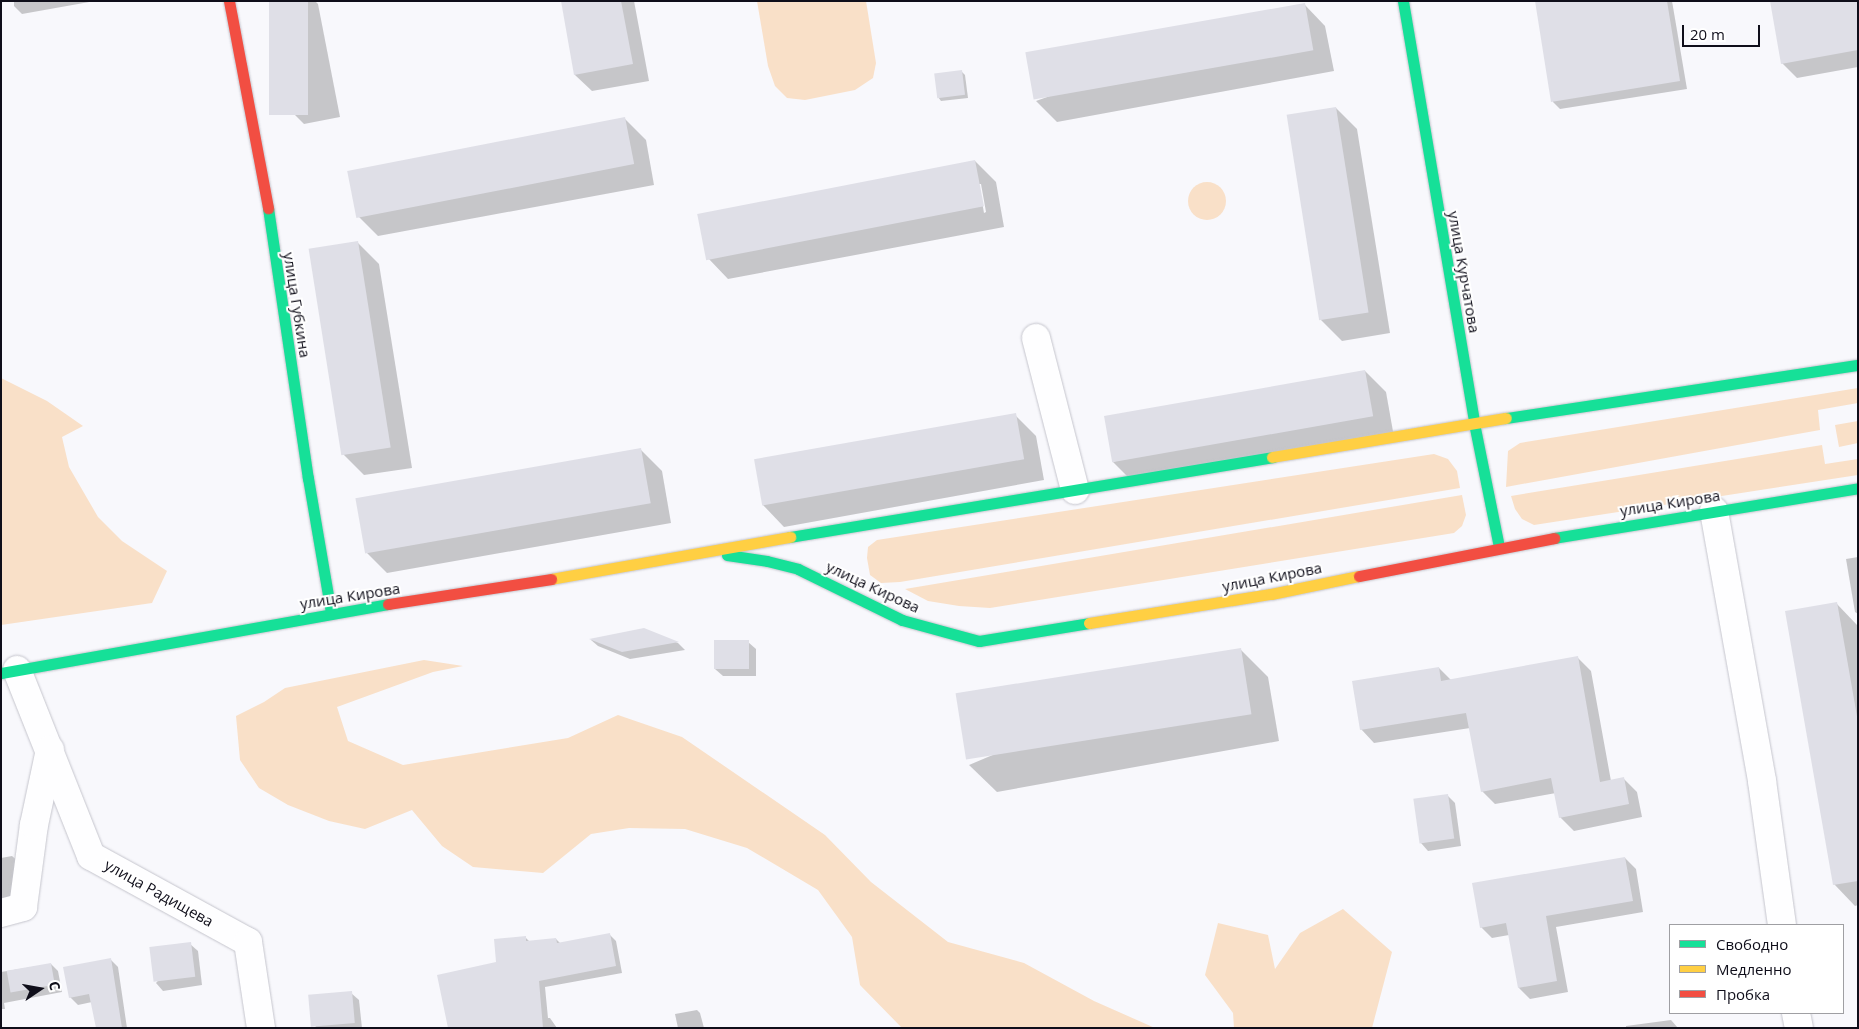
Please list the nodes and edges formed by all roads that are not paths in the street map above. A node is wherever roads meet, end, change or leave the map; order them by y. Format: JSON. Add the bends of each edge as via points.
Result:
{"nodes":[{"id":1,"x":229,"y":1,"type":"edge"},
{"id":2,"x":1403,"y":1,"type":"edge"},
{"id":3,"x":1036,"y":338,"type":"dead end"},
{"id":4,"x":1858,"y":365,"type":"edge"},
{"id":5,"x":1474,"y":423,"type":"junction"},
{"id":6,"x":1858,"y":488,"type":"edge"},
{"id":7,"x":1075,"y":490,"type":"junction"},
{"id":8,"x":1714,"y":511,"type":"junction"},
{"id":9,"x":1498,"y":547,"type":"junction"},
{"id":10,"x":703,"y":551,"type":"junction"},
{"id":11,"x":331,"y":613,"type":"junction"},
{"id":12,"x":9,"y":671,"type":"edge"},
{"id":13,"x":50,"y":750,"type":"junction"},
{"id":14,"x":1,"y":913,"type":"edge"},
{"id":15,"x":1782,"y":924,"type":"edge"},
{"id":16,"x":1796,"y":1014,"type":"edge"},
{"id":17,"x":260,"y":1028,"type":"edge"},
{"id":18,"x":1799,"y":1028,"type":"edge"}],
"edges":[{"from":1,"to":11,"type":"main road","name":"улица Губкина","via":[[271,222],[306,469]]},
{"from":2,"to":5,"type":"main road","name":"улица Курчатова"},
{"from":3,"to":7,"type":"street"},
{"from":4,"to":5,"type":"main road","name":"улица Кирова"},
{"from":5,"to":7,"type":"main road","name":"улица Кирова"},
{"from":5,"to":9,"type":"main road","name":"улица Курчатова"},
{"from":6,"to":8,"type":"main road","name":"улица Кирова"},
{"from":7,"to":10,"type":"main road","name":"улица Кирова"},
{"from":8,"to":9,"type":"main road","name":"улица Кирова"},
{"from":8,"to":15,"type":"street","via":[[1762,781]]},
{"from":9,"to":10,"type":"main road","name":"улица Кирова","via":[[1271,594],[979,641],[902,620],[798,569]]},
{"from":10,"to":11,"type":"main road","name":"улица Кирова","via":[[563,577]]},
{"from":11,"to":12,"type":"main road","name":"улица Кирова"},
{"from":12,"to":13,"type":"street","name":"улица Радищева"},
{"from":13,"to":14,"type":"street","via":[[34,825],[23,907]]},
{"from":13,"to":17,"type":"street","name":"улица Радищева","via":[[91,856],[248,942]]},
{"from":16,"to":18,"type":"street"}]}
